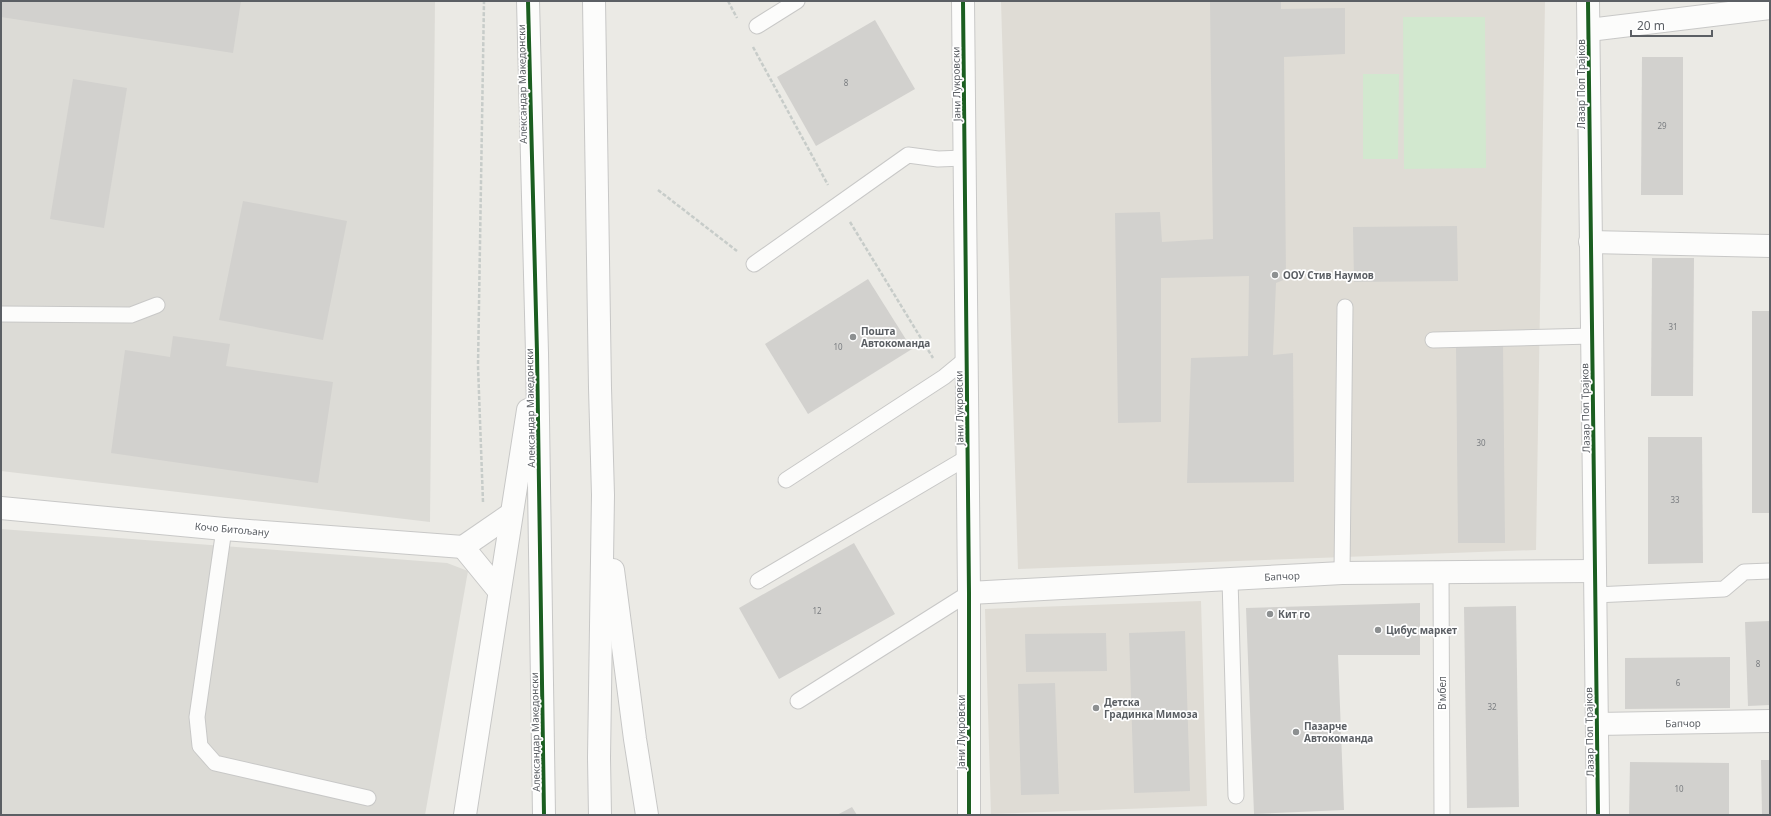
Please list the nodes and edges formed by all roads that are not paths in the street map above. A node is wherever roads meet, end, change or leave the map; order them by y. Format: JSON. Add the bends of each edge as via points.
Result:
{"nodes":[{"id":1,"x":528,"y":1,"type":"edge"},
{"id":2,"x":594,"y":1,"type":"edge"},
{"id":3,"x":797,"y":1,"type":"edge"},
{"id":4,"x":963,"y":1,"type":"edge"},
{"id":5,"x":1588,"y":1,"type":"edge"},
{"id":6,"x":1770,"y":8,"type":"edge"},
{"id":7,"x":757,"y":26,"type":"dead end"},
{"id":8,"x":1589,"y":30,"type":"junction"},
{"id":9,"x":964,"y":158,"type":"junction"},
{"id":10,"x":1590,"y":242,"type":"junction"},
{"id":11,"x":1770,"y":246,"type":"edge"},
{"id":12,"x":754,"y":264,"type":"road end"},
{"id":13,"x":157,"y":305,"type":"dead end"},
{"id":14,"x":1345,"y":307,"type":"dead end"},
{"id":15,"x":1,"y":314,"type":"edge"},
{"id":16,"x":1592,"y":336,"type":"junction"},
{"id":17,"x":1433,"y":340,"type":"dead end"},
{"id":18,"x":537,"y":354,"type":"junction"},
{"id":19,"x":967,"y":358,"type":"junction"},
{"id":20,"x":968,"y":457,"type":"junction"},
{"id":21,"x":786,"y":480,"type":"dead end"},
{"id":22,"x":603,"y":495,"type":"junction"},
{"id":23,"x":1,"y":508,"type":"edge"},
{"id":24,"x":511,"y":514,"type":"junction"},
{"id":25,"x":224,"y":529,"type":"junction"},
{"id":26,"x":464,"y":548,"type":"junction"},
{"id":27,"x":1595,"y":571,"type":"junction"},
{"id":28,"x":1770,"y":571,"type":"edge"},
{"id":29,"x":1442,"y":572,"type":"junction"},
{"id":30,"x":1342,"y":573,"type":"junction"},
{"id":31,"x":1230,"y":579,"type":"junction"},
{"id":32,"x":758,"y":581,"type":"dead end"},
{"id":33,"x":499,"y":591,"type":"junction"},
{"id":34,"x":969,"y":592,"type":"junction"},
{"id":35,"x":1595,"y":595,"type":"junction"},
{"id":36,"x":798,"y":702,"type":"dead end"},
{"id":37,"x":1770,"y":722,"type":"edge"},
{"id":38,"x":1597,"y":724,"type":"junction"},
{"id":39,"x":1236,"y":796,"type":"dead end"},
{"id":40,"x":368,"y":798,"type":"dead end"},
{"id":41,"x":465,"y":815,"type":"edge"},
{"id":42,"x":544,"y":815,"type":"edge"},
{"id":43,"x":600,"y":815,"type":"edge"},
{"id":44,"x":647,"y":815,"type":"edge"},
{"id":45,"x":969,"y":815,"type":"edge"},
{"id":46,"x":1442,"y":815,"type":"edge"},
{"id":47,"x":1598,"y":815,"type":"edge"}],
"edges":[{"from":1,"to":18,"type":"street","name":"Александар Македонски"},
{"from":2,"to":22,"type":"street"},
{"from":3,"to":7,"type":"lane"},
{"from":4,"to":9,"type":"street","name":"Јани Лукровски"},
{"from":5,"to":8,"type":"street","name":"Лазар Поп Трајков"},
{"from":6,"to":8,"type":"street"},
{"from":8,"to":10,"type":"street","name":"Лазар Поп Трајков"},
{"from":9,"to":12,"type":"lane","via":[[938,159],[908,155]]},
{"from":9,"to":19,"type":"street","name":"Јани Лукровски"},
{"from":10,"to":11,"type":"street"},
{"from":10,"to":16,"type":"street","name":"Лазар Поп Трајков"},
{"from":13,"to":15,"type":"lane","via":[[131,315]]},
{"from":14,"to":30,"type":"lane"},
{"from":16,"to":17,"type":"lane"},
{"from":16,"to":27,"type":"street","name":"Лазар Поп Трајков"},
{"from":18,"to":24,"type":"street"},
{"from":18,"to":42,"type":"street","name":"Александар Македонски"},
{"from":19,"to":20,"type":"street","name":"Јани Лукровски"},
{"from":19,"to":21,"type":"lane","via":[[944,377]]},
{"from":20,"to":32,"type":"lane"},
{"from":20,"to":34,"type":"street","name":"Јани Лукровски"},
{"from":22,"to":43,"type":"street"},
{"from":22,"to":44,"type":"street"},
{"from":23,"to":25,"type":"street","name":"Кочо Битољану"},
{"from":24,"to":26,"type":"street"},
{"from":24,"to":33,"type":"street"},
{"from":25,"to":26,"type":"street","name":"Кочо Битољану"},
{"from":25,"to":40,"type":"lane","via":[[197,717],[200,746],[215,763]]},
{"from":26,"to":33,"type":"street"},
{"from":27,"to":29,"type":"street","name":"Бапчор"},
{"from":27,"to":35,"type":"street","name":"Лазар Поп Трајков"},
{"from":28,"to":35,"type":"lane","via":[[1744,572],[1724,589]]},
{"from":29,"to":30,"type":"street","name":"Бапчор"},
{"from":29,"to":46,"type":"lane","name":"В'мбел"},
{"from":30,"to":31,"type":"street","name":"Бапчор"},
{"from":31,"to":34,"type":"street","name":"Бапчор"},
{"from":31,"to":39,"type":"lane"},
{"from":33,"to":41,"type":"street"},
{"from":34,"to":36,"type":"lane"},
{"from":34,"to":45,"type":"street","name":"Јани Лукровски"},
{"from":35,"to":38,"type":"street","name":"Лазар Поп Трајков"},
{"from":37,"to":38,"type":"street","name":"Бапчор"},
{"from":38,"to":47,"type":"street","name":"Лазар Поп Трајков"}]}
